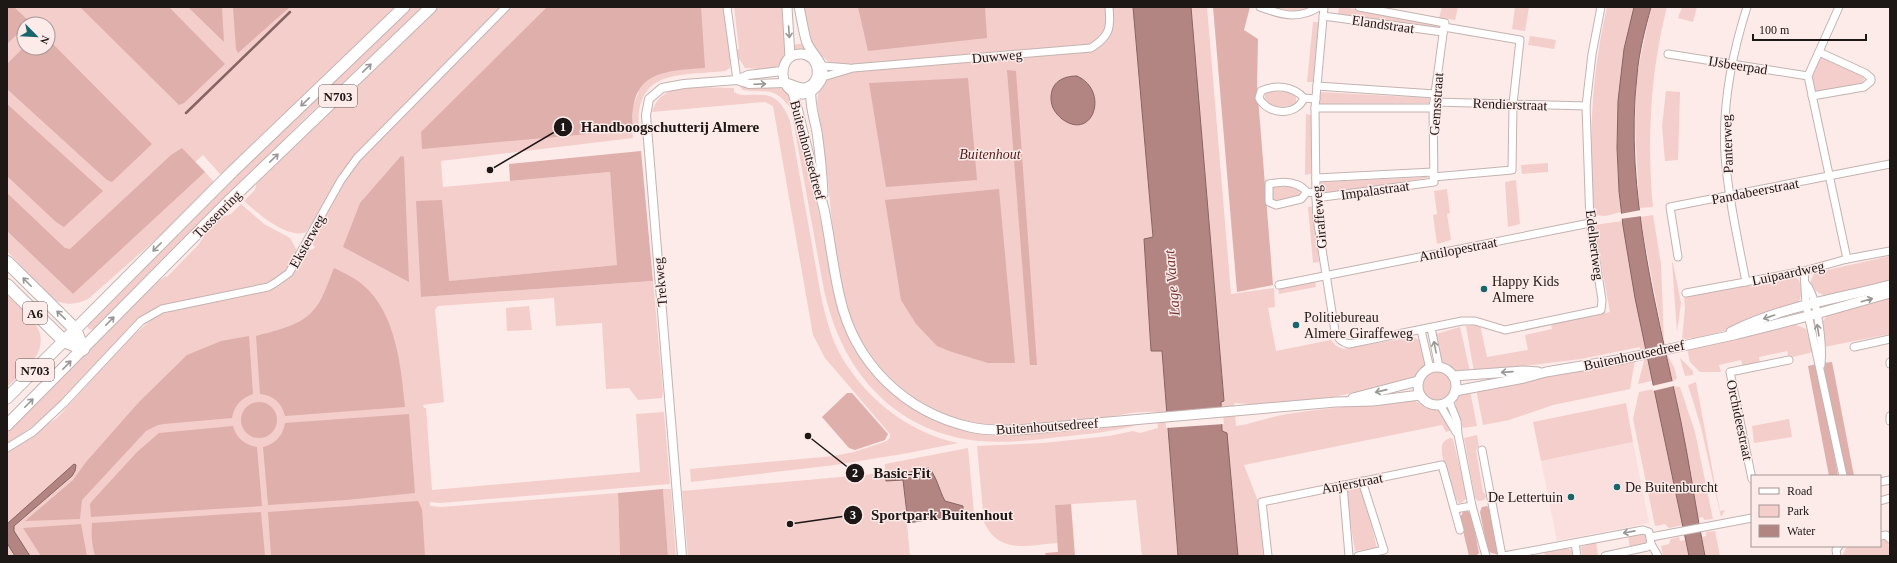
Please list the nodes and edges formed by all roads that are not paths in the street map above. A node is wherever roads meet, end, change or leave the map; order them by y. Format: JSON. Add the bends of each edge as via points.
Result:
{"nodes":[{"id":1,"x":404,"y":7,"type":"edge"},
{"id":2,"x":430,"y":7,"type":"edge"},
{"id":3,"x":506,"y":7,"type":"edge"},
{"id":4,"x":727,"y":7,"type":"edge"},
{"id":5,"x":788,"y":7,"type":"edge"},
{"id":6,"x":799,"y":7,"type":"edge"},
{"id":7,"x":1109,"y":7,"type":"edge"},
{"id":8,"x":1260,"y":7,"type":"edge"},
{"id":9,"x":1322,"y":7,"type":"edge"},
{"id":10,"x":1359,"y":7,"type":"edge"},
{"id":11,"x":1601,"y":7,"type":"edge"},
{"id":12,"x":1747,"y":7,"type":"edge"},
{"id":13,"x":1839,"y":7,"type":"edge"},
{"id":14,"x":1323,"y":16,"type":"junction"},
{"id":15,"x":1443,"y":30,"type":"junction"},
{"id":16,"x":1819,"y":52,"type":"junction"},
{"id":17,"x":810,"y":54,"type":"junction"},
{"id":18,"x":1668,"y":54,"type":"dead end"},
{"id":19,"x":790,"y":57,"type":"junction"},
{"id":20,"x":820,"y":65,"type":"junction"},
{"id":21,"x":1732,"y":65,"type":"junction"},
{"id":22,"x":854,"y":68,"type":"junction"},
{"id":23,"x":782,"y":71,"type":"junction"},
{"id":24,"x":1808,"y":76,"type":"junction"},
{"id":25,"x":823,"y":77,"type":"junction"},
{"id":26,"x":737,"y":80,"type":"junction"},
{"id":27,"x":784,"y":83,"type":"junction"},
{"id":28,"x":1316,"y":86,"type":"junction"},
{"id":29,"x":812,"y":88,"type":"junction"},
{"id":30,"x":793,"y":92,"type":"junction"},
{"id":31,"x":1812,"y":96,"type":"junction"},
{"id":32,"x":1304,"y":98,"type":"junction"},
{"id":33,"x":1316,"y":99,"type":"junction"},
{"id":34,"x":1434,"y":102,"type":"junction"},
{"id":35,"x":1514,"y":104,"type":"junction"},
{"id":36,"x":1586,"y":106,"type":"junction"},
{"id":37,"x":1315,"y":108,"type":"junction"},
{"id":38,"x":1890,"y":164,"type":"edge"},
{"id":39,"x":1829,"y":176,"type":"junction"},
{"id":40,"x":1434,"y":177,"type":"junction"},
{"id":41,"x":1316,"y":178,"type":"junction"},
{"id":42,"x":1306,"y":192,"type":"junction"},
{"id":43,"x":1316,"y":195,"type":"junction"},
{"id":44,"x":1731,"y":196,"type":"junction"},
{"id":45,"x":824,"y":208,"type":"junction"},
{"id":46,"x":1590,"y":223,"type":"junction"},
{"id":47,"x":1890,"y":251,"type":"edge"},
{"id":48,"x":1678,"y":257,"type":"dead end"},
{"id":49,"x":1847,"y":259,"type":"junction"},
{"id":50,"x":7,"y":262,"type":"edge"},
{"id":51,"x":1804,"y":271,"type":"junction"},
{"id":52,"x":1326,"y":276,"type":"junction"},
{"id":53,"x":1746,"y":282,"type":"junction"},
{"id":54,"x":7,"y":285,"type":"edge"},
{"id":55,"x":1280,"y":285,"type":"dead end"},
{"id":56,"x":1890,"y":285,"type":"edge"},
{"id":57,"x":1686,"y":293,"type":"dead end"},
{"id":58,"x":1890,"y":293,"type":"edge"},
{"id":59,"x":1810,"y":304,"type":"junction"},
{"id":60,"x":1812,"y":315,"type":"junction"},
{"id":61,"x":1431,"y":328,"type":"junction"},
{"id":62,"x":75,"y":329,"type":"junction"},
{"id":63,"x":1421,"y":330,"type":"junction"},
{"id":64,"x":1722,"y":337,"type":"junction"},
{"id":65,"x":1890,"y":339,"type":"edge"},
{"id":66,"x":64,"y":341,"type":"junction"},
{"id":67,"x":1854,"y":347,"type":"dead end"},
{"id":68,"x":83,"y":348,"type":"junction"},
{"id":69,"x":1789,"y":360,"type":"dead end"},
{"id":70,"x":1434,"y":368,"type":"junction"},
{"id":71,"x":1546,"y":372,"type":"junction"},
{"id":72,"x":1453,"y":376,"type":"junction"},
{"id":73,"x":1418,"y":381,"type":"junction"},
{"id":74,"x":1455,"y":391,"type":"junction"},
{"id":75,"x":1420,"y":395,"type":"junction"},
{"id":76,"x":7,"y":398,"type":"edge"},
{"id":77,"x":1336,"y":402,"type":"junction"},
{"id":78,"x":1444,"y":403,"type":"junction"},
{"id":79,"x":1890,"y":416,"type":"edge"},
{"id":80,"x":1890,"y":421,"type":"edge"},
{"id":81,"x":7,"y":425,"type":"edge"},
{"id":82,"x":7,"y":448,"type":"edge"},
{"id":83,"x":1482,"y":450,"type":"dead end"},
{"id":84,"x":1751,"y":475,"type":"edge"},
{"id":85,"x":1843,"y":475,"type":"edge"},
{"id":86,"x":1362,"y":481,"type":"junction"},
{"id":87,"x":1344,"y":485,"type":"junction"},
{"id":88,"x":1472,"y":506,"type":"junction"},
{"id":89,"x":1455,"y":509,"type":"junction"},
{"id":90,"x":1751,"y":518,"type":"edge"},
{"id":91,"x":1460,"y":530,"type":"dead end"},
{"id":92,"x":1881,"y":536,"type":"edge"},
{"id":93,"x":1890,"y":539,"type":"edge"},
{"id":94,"x":1651,"y":541,"type":"junction"},
{"id":95,"x":1575,"y":543,"type":"junction"},
{"id":96,"x":682,"y":556,"type":"edge"},
{"id":97,"x":1268,"y":556,"type":"edge"},
{"id":98,"x":1349,"y":556,"type":"edge"},
{"id":99,"x":1358,"y":556,"type":"edge"},
{"id":100,"x":1486,"y":556,"type":"edge"},
{"id":101,"x":1503,"y":556,"type":"edge"},
{"id":102,"x":1577,"y":556,"type":"edge"},
{"id":103,"x":1605,"y":556,"type":"edge"},
{"id":104,"x":1658,"y":556,"type":"edge"}],
"edges":[{"from":1,"to":62,"type":"highway","name":"Tussenring","number":"N703","one_way":true,"via":[[232,172]]},
{"from":68,"to":2,"type":"highway","name":"Tussenring","number":"N703","one_way":true,"via":[[226,204]]},
{"from":3,"to":82,"type":"street","name":"Eksterweg","via":[[357,158],[341,180],[289,273],[268,287],[162,309],[141,321],[64,404],[33,432]]},
{"from":4,"to":26,"type":"street"},
{"from":5,"to":19,"type":"main road","one_way":true},
{"from":6,"to":17,"type":"main road"},
{"from":7,"to":22,"type":"street","name":"Duwweg","via":[[1111,25],[1104,40],[1091,48]]},
{"from":8,"to":9,"type":"street","via":[[1280,14],[1301,15]]},
{"from":9,"to":14,"type":"street","name":"Giraffeweg"},
{"from":10,"to":15,"type":"street","name":"Elandstraat","via":[[1445,23]]},
{"from":11,"to":36,"type":"street","name":"Edelhertweg"},
{"from":12,"to":21,"type":"street","name":"Panterweg"},
{"from":13,"to":16,"type":"street"},
{"from":14,"to":15,"type":"street","name":"Elandstraat"},
{"from":14,"to":28,"type":"street","name":"Giraffeweg"},
{"from":15,"to":34,"type":"street","name":"Gemsstraat"},
{"from":15,"to":35,"type":"street","name":"Elandstraat","via":[[1520,40]]},
{"from":16,"to":24,"type":"street"},
{"from":16,"to":31,"type":"street","via":[[1865,73],[1872,81],[1864,87]]},
{"from":17,"to":19,"type":"main road"},
{"from":17,"to":20,"type":"main road","via":[[820,59]]},
{"from":18,"to":21,"type":"street","name":"IJsbeerpad"},
{"from":19,"to":23,"type":"main road"},
{"from":20,"to":22,"type":"street","name":"Duwweg"},
{"from":20,"to":25,"type":"main road"},
{"from":20,"to":29,"type":"main road"},
{"from":21,"to":24,"type":"street","name":"IJsbeerpad"},
{"from":21,"to":44,"type":"street","name":"Panterweg","via":[[1726,106],[1725,152]]},
{"from":22,"to":25,"type":"street","name":"Duwweg"},
{"from":23,"to":26,"type":"street","name":"Trekweg","via":[[748,75]]},
{"from":23,"to":27,"type":"main road"},
{"from":24,"to":31,"type":"street"},
{"from":25,"to":29,"type":"main road"},
{"from":26,"to":27,"type":"street","name":"Trekweg","one_way":true,"via":[[749,84]]},
{"from":26,"to":96,"type":"street","name":"Trekweg","via":[[662,88],[649,100],[646,115]]},
{"from":27,"to":29,"type":"main road"},
{"from":27,"to":30,"type":"main road"},
{"from":28,"to":33,"type":"street","name":"Giraffeweg"},
{"from":28,"to":34,"type":"street","name":"Rendierstraat"},
{"from":29,"to":30,"type":"main road","via":[[800,94]]},
{"from":29,"to":45,"type":"main road","name":"Buitenhoutsedreef"},
{"from":30,"to":45,"type":"main road","name":"Buitenhoutsedreef"},
{"from":31,"to":39,"type":"street"},
{"from":32,"to":32,"type":"street","via":[[1293,110],[1282,112],[1268,108],[1259,98],[1261,91],[1279,87],[1298,91]]},
{"from":32,"to":33,"type":"street"},
{"from":33,"to":37,"type":"street","name":"Giraffeweg"},
{"from":34,"to":35,"type":"street","name":"Rendierstraat"},
{"from":34,"to":37,"type":"street","name":"Rendierstraat"},
{"from":34,"to":40,"type":"street","name":"Gemsstraat"},
{"from":35,"to":36,"type":"street","name":"Rendierstraat"},
{"from":35,"to":40,"type":"street","name":"Impalastraat","via":[[1512,170]]},
{"from":36,"to":46,"type":"street","name":"Edelhertweg"},
{"from":37,"to":41,"type":"street","name":"Giraffeweg"},
{"from":38,"to":39,"type":"street","name":"Pandabeerstraat"},
{"from":39,"to":44,"type":"street","name":"Pandabeerstraat"},
{"from":39,"to":49,"type":"street"},
{"from":40,"to":41,"type":"street","name":"Impalastraat"},
{"from":40,"to":43,"type":"street","name":"Impalastraat"},
{"from":41,"to":43,"type":"street","name":"Giraffeweg"},
{"from":42,"to":42,"type":"street","via":[[1301,199],[1276,205],[1269,202],[1268,184],[1293,183]]},
{"from":42,"to":43,"type":"street","name":"Impalastraat"},
{"from":43,"to":52,"type":"street","name":"Giraffeweg"},
{"from":44,"to":48,"type":"street","name":"Pandabeerstraat","via":[[1670,207]]},
{"from":44,"to":53,"type":"street","name":"Panterweg"},
{"from":45,"to":77,"type":"main road","name":"Buitenhoutsedreef","via":[[840,299],[861,351],[877,374],[914,404],[941,418],[991,431],[1018,430]]},
{"from":46,"to":52,"type":"street","name":"Antilopestraat"},
{"from":46,"to":61,"type":"street","name":"Edelhertweg","via":[[1602,300],[1601,310],[1505,330],[1475,321]]},
{"from":47,"to":49,"type":"street","name":"Luipaardweg"},
{"from":49,"to":51,"type":"street","name":"Luipaardweg"},
{"from":62,"to":50,"type":"highway","number":"A6","one_way":true},
{"from":51,"to":53,"type":"street","name":"Luipaardweg"},
{"from":51,"to":59,"type":"street","via":[[1806,284],[1811,290]]},
{"from":52,"to":55,"type":"street","name":"Antilopestraat"},
{"from":52,"to":63,"type":"street","name":"Giraffeweg","via":[[1335,331],[1342,343],[1349,344]]},
{"from":53,"to":57,"type":"street","name":"Luipaardweg"},
{"from":54,"to":66,"type":"highway","number":"A6"},
{"from":56,"to":59,"type":"main road","name":"Buitenhoutsedreef"},
{"from":60,"to":58,"type":"main road","name":"Buitenhoutsedreef","one_way":true},
{"from":59,"to":60,"type":"street"},
{"from":59,"to":64,"type":"main road","name":"Buitenhoutsedreef","one_way":true,"via":[[1747,324]]},
{"from":60,"to":64,"type":"main road","name":"Buitenhoutsedreef"},
{"from":60,"to":85,"type":"street","via":[[1816,354]]},
{"from":61,"to":63,"type":"street","name":"Edelhertweg"},
{"from":70,"to":61,"type":"street","one_way":true},
{"from":62,"to":66,"type":"highway","name":"Tussenring","number":"N703"},
{"from":62,"to":68,"type":"highway","number":"A6"},
{"from":63,"to":70,"type":"street"},
{"from":64,"to":71,"type":"main road","name":"Buitenhoutsedreef","via":[[1623,359]]},
{"from":65,"to":67,"type":"street"},
{"from":66,"to":68,"type":"highway","number":"A6"},
{"from":66,"to":76,"type":"highway","name":"Tussenring","number":"N703"},
{"from":81,"to":68,"type":"highway","name":"Tussenring","number":"N703","one_way":true},
{"from":69,"to":84,"type":"street","name":"Orchideestraat","via":[[1730,372]]},
{"from":70,"to":72,"type":"main road","via":[[1449,372]]},
{"from":70,"to":73,"type":"main road"},
{"from":71,"to":72,"type":"main road","name":"Buitenhoutsedreef","one_way":true},
{"from":71,"to":74,"type":"main road","name":"Buitenhoutsedreef"},
{"from":72,"to":74,"type":"main road"},
{"from":73,"to":75,"type":"main road"},
{"from":73,"to":77,"type":"main road","name":"Buitenhoutsedreef","one_way":true},
{"from":74,"to":78,"type":"main road"},
{"from":75,"to":77,"type":"main road","name":"Buitenhoutsedreef","via":[[1373,401]]},
{"from":75,"to":78,"type":"main road","via":[[1432,404]]},
{"from":78,"to":88,"type":"street","via":[[1458,434]]},
{"from":79,"to":80,"type":"street"},
{"from":83,"to":101,"type":"street"},
{"from":86,"to":87,"type":"street","name":"Anjerstraat"},
{"from":86,"to":89,"type":"street","name":"Anjerstraat","via":[[1442,465]]},
{"from":86,"to":99,"type":"street","via":[[1384,550]]},
{"from":87,"to":97,"type":"street","name":"Anjerstraat","via":[[1262,502]]},
{"from":87,"to":98,"type":"street"},
{"from":88,"to":89,"type":"street"},
{"from":88,"to":100,"type":"street"},
{"from":89,"to":91,"type":"street"},
{"from":90,"to":94,"type":"street","via":[[1680,531]]},
{"from":92,"to":93,"type":"street","via":[[1886,535]]},
{"from":94,"to":95,"type":"street","one_way":true,"via":[[1649,532],[1643,530]]},
{"from":94,"to":103,"type":"street","via":[[1647,547]]},
{"from":94,"to":104,"type":"street"},
{"from":95,"to":101,"type":"street"},
{"from":95,"to":102,"type":"street"}]}
